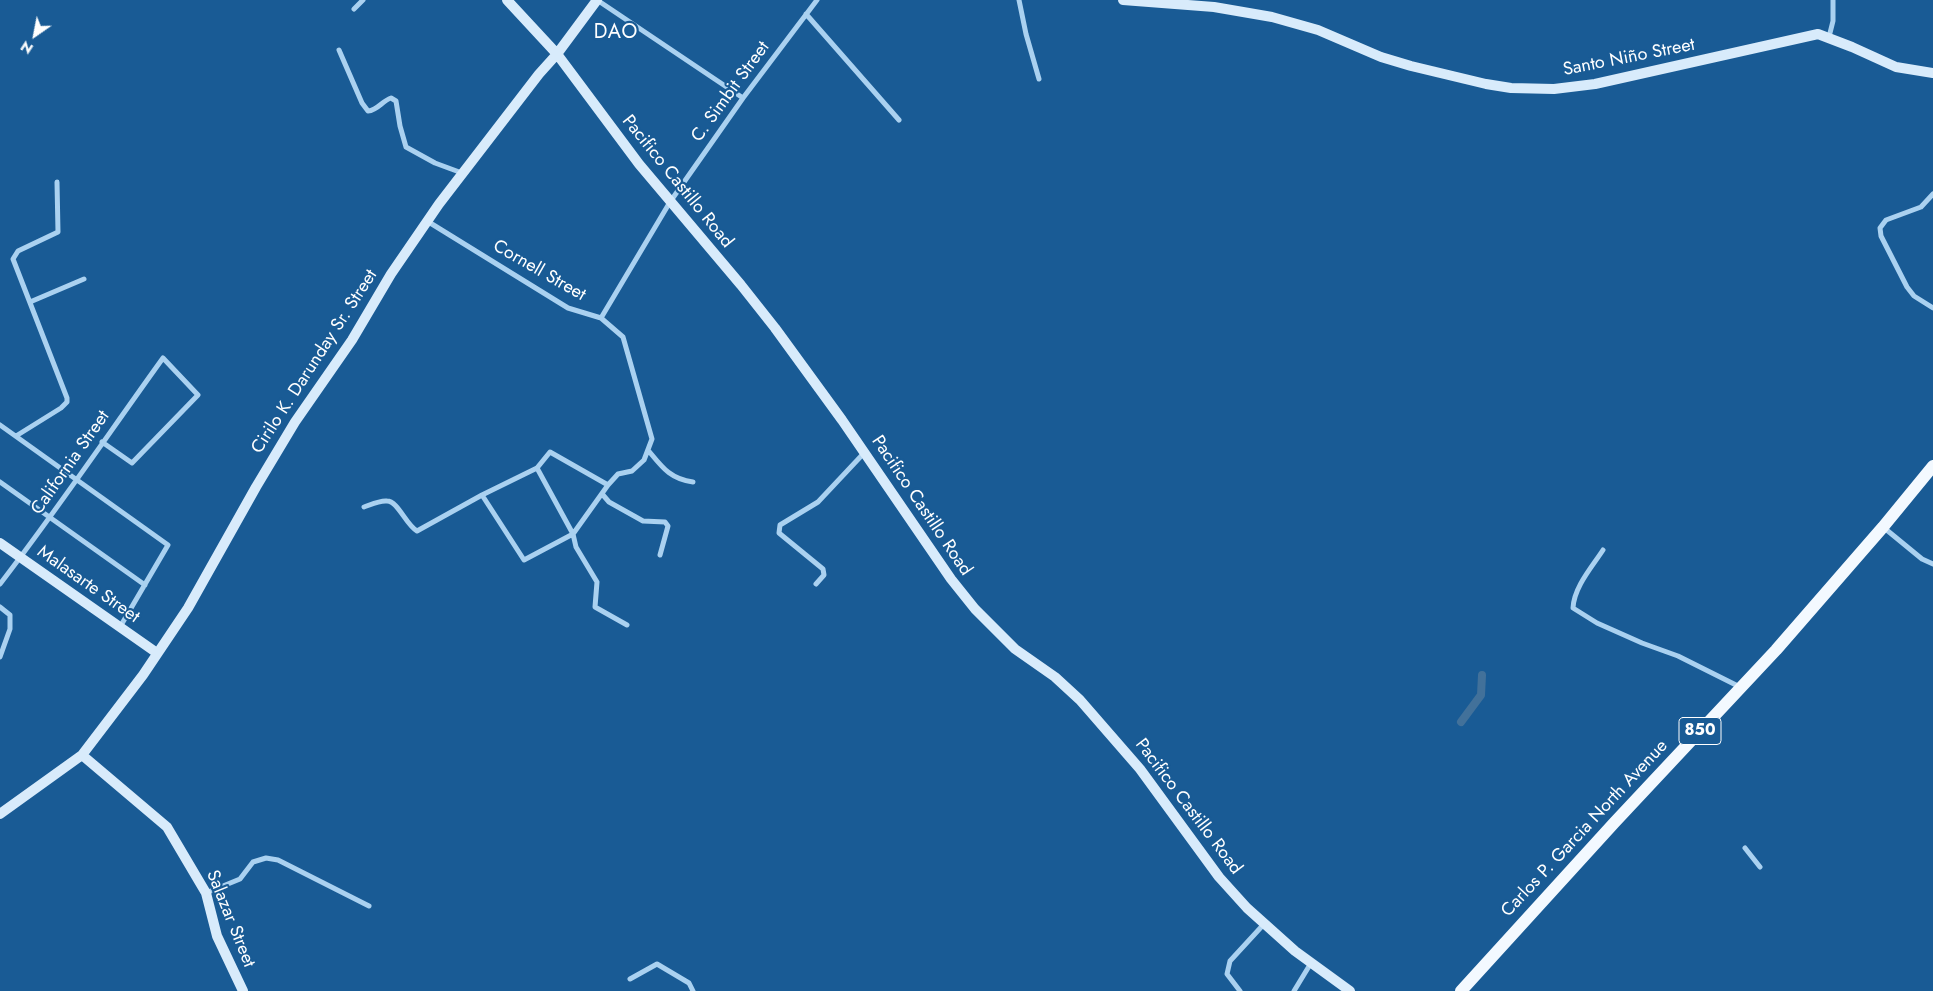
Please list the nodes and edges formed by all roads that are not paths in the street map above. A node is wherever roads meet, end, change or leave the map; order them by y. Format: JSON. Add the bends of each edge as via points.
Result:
{"nodes":[{"id":1,"x":363,"y":0,"type":"edge"},
{"id":2,"x":506,"y":0,"type":"edge"},
{"id":3,"x":597,"y":0,"type":"edge"},
{"id":4,"x":817,"y":0,"type":"edge"},
{"id":5,"x":1019,"y":0,"type":"edge"},
{"id":6,"x":1124,"y":0,"type":"edge"},
{"id":7,"x":1833,"y":0,"type":"edge"},
{"id":8,"x":354,"y":9,"type":"dead end"},
{"id":9,"x":806,"y":14,"type":"junction"},
{"id":10,"x":1829,"y":38,"type":"junction"},
{"id":11,"x":339,"y":50,"type":"dead end"},
{"id":12,"x":557,"y":54,"type":"junction"},
{"id":13,"x":1933,"y":73,"type":"edge"},
{"id":14,"x":1039,"y":79,"type":"dead end"},
{"id":15,"x":743,"y":98,"type":"junction"},
{"id":16,"x":898,"y":120,"type":"dead end"},
{"id":17,"x":462,"y":174,"type":"junction"},
{"id":18,"x":57,"y":182,"type":"dead end"},
{"id":19,"x":1933,"y":194,"type":"edge"},
{"id":20,"x":670,"y":202,"type":"junction"},
{"id":21,"x":427,"y":221,"type":"junction"},
{"id":22,"x":84,"y":279,"type":"dead end"},
{"id":23,"x":30,"y":302,"type":"junction"},
{"id":24,"x":1933,"y":308,"type":"edge"},
{"id":25,"x":601,"y":318,"type":"junction"},
{"id":26,"x":0,"y":425,"type":"edge"},
{"id":27,"x":16,"y":436,"type":"junction"},
{"id":28,"x":102,"y":442,"type":"junction"},
{"id":29,"x":648,"y":450,"type":"junction"},
{"id":30,"x":865,"y":453,"type":"junction"},
{"id":31,"x":1933,"y":466,"type":"edge"},
{"id":32,"x":537,"y":468,"type":"junction"},
{"id":33,"x":76,"y":480,"type":"junction"},
{"id":34,"x":0,"y":482,"type":"edge"},
{"id":35,"x":693,"y":482,"type":"dead end"},
{"id":36,"x":608,"y":485,"type":"junction"},
{"id":37,"x":482,"y":495,"type":"junction"},
{"id":38,"x":603,"y":495,"type":"junction"},
{"id":39,"x":364,"y":506,"type":"dead end"},
{"id":40,"x":50,"y":518,"type":"junction"},
{"id":41,"x":1883,"y":527,"type":"junction"},
{"id":42,"x":573,"y":534,"type":"junction"},
{"id":43,"x":0,"y":543,"type":"edge"},
{"id":44,"x":1603,"y":550,"type":"dead end"},
{"id":45,"x":660,"y":555,"type":"dead end"},
{"id":46,"x":20,"y":558,"type":"junction"},
{"id":47,"x":1933,"y":564,"type":"edge"},
{"id":48,"x":0,"y":584,"type":"edge"},
{"id":49,"x":816,"y":584,"type":"dead end"},
{"id":50,"x":145,"y":585,"type":"junction"},
{"id":51,"x":0,"y":607,"type":"edge"},
{"id":52,"x":627,"y":625,"type":"dead end"},
{"id":53,"x":120,"y":627,"type":"junction"},
{"id":54,"x":158,"y":653,"type":"junction"},
{"id":55,"x":0,"y":657,"type":"edge"},
{"id":56,"x":1740,"y":686,"type":"junction"},
{"id":57,"x":82,"y":755,"type":"junction"},
{"id":58,"x":0,"y":814,"type":"edge"},
{"id":59,"x":1745,"y":848,"type":"dead end"},
{"id":60,"x":1760,"y":867,"type":"dead end"},
{"id":61,"x":206,"y":893,"type":"junction"},
{"id":62,"x":369,"y":906,"type":"dead end"},
{"id":63,"x":1264,"y":924,"type":"junction"},
{"id":64,"x":1311,"y":962,"type":"junction"},
{"id":65,"x":630,"y":979,"type":"dead end"},
{"id":66,"x":242,"y":991,"type":"edge"},
{"id":67,"x":693,"y":991,"type":"edge"},
{"id":68,"x":1240,"y":991,"type":"edge"},
{"id":69,"x":1294,"y":991,"type":"edge"},
{"id":70,"x":1350,"y":991,"type":"edge"},
{"id":71,"x":1461,"y":991,"type":"edge"}],
"edges":[{"from":1,"to":8,"type":"street"},
{"from":2,"to":12,"type":"main road","name":"Pacifico Castillo Road"},
{"from":3,"to":12,"type":"main road","name":"Cirilo K. Darunday Sr. Street"},
{"from":3,"to":15,"type":"street"},
{"from":4,"to":9,"type":"street","name":"C. Simbit Street"},
{"from":5,"to":14,"type":"street"},
{"from":6,"to":10,"type":"main road","name":"Santo Niño Street","via":[[1214,7],[1272,17],[1318,30],[1402,64],[1511,88],[1554,89],[1595,84],[1808,35]]},
{"from":7,"to":10,"type":"street"},
{"from":9,"to":15,"type":"street","name":"C. Simbit Street"},
{"from":9,"to":16,"type":"street"},
{"from":10,"to":13,"type":"main road","name":"Santo Niño Street","via":[[1896,67]]},
{"from":11,"to":17,"type":"street","via":[[368,111],[374,111],[391,98],[396,102],[406,147]]},
{"from":12,"to":17,"type":"main road","name":"Cirilo K. Darunday Sr. Street"},
{"from":12,"to":20,"type":"main road","name":"Pacifico Castillo Road"},
{"from":15,"to":20,"type":"street","name":"C. Simbit Street"},
{"from":17,"to":21,"type":"main road","name":"Cirilo K. Darunday Sr. Street"},
{"from":18,"to":23,"type":"street","via":[[58,232],[18,251],[13,260]]},
{"from":19,"to":24,"type":"street","via":[[1921,208],[1886,220],[1880,228],[1907,287],[1914,296]]},
{"from":20,"to":25,"type":"street","name":"Cornell Street"},
{"from":20,"to":30,"type":"main road","name":"Pacifico Castillo Road","via":[[763,314]]},
{"from":21,"to":25,"type":"street","name":"Cornell Street","via":[[568,308]]},
{"from":21,"to":54,"type":"main road","name":"Cirilo K. Darunday Sr. Street","via":[[308,403],[188,608]]},
{"from":22,"to":23,"type":"street"},
{"from":23,"to":27,"type":"street","via":[[67,402]]},
{"from":25,"to":29,"type":"street","via":[[623,337],[652,439]]},
{"from":26,"to":27,"type":"street"},
{"from":27,"to":33,"type":"street"},
{"from":28,"to":28,"type":"street","name":"California Street","via":[[162,358],[198,395],[132,464]]},
{"from":28,"to":33,"type":"street","name":"California Street"},
{"from":29,"to":35,"type":"street","via":[[663,468],[680,480]]},
{"from":29,"to":36,"type":"street","via":[[644,460],[632,470],[618,474]]},
{"from":30,"to":49,"type":"street","via":[[818,502],[780,524],[779,533],[823,569],[824,576]]},
{"from":30,"to":63,"type":"main road","name":"Pacifico Castillo Road","via":[[925,544],[974,609],[1015,649],[1055,677],[1080,700],[1140,770],[1219,877]]},
{"from":31,"to":41,"type":"main road","name":"Carlos P. Garcia North Avenue","number":"850"},
{"from":32,"to":36,"type":"street","via":[[550,452]]},
{"from":32,"to":37,"type":"street"},
{"from":32,"to":42,"type":"street"},
{"from":33,"to":40,"type":"street","name":"California Street"},
{"from":33,"to":50,"type":"street","via":[[168,545]]},
{"from":34,"to":40,"type":"street"},
{"from":36,"to":38,"type":"street"},
{"from":37,"to":39,"type":"street","via":[[417,531],[394,504],[387,501]]},
{"from":37,"to":42,"type":"street","via":[[524,560]]},
{"from":38,"to":42,"type":"street"},
{"from":38,"to":45,"type":"street","via":[[609,502],[643,521],[665,522],[668,526]]},
{"from":40,"to":46,"type":"street","name":"California Street"},
{"from":40,"to":50,"type":"street"},
{"from":41,"to":47,"type":"street","via":[[1922,559]]},
{"from":41,"to":56,"type":"main road","name":"Carlos P. Garcia North Avenue","number":"850","via":[[1776,650]]},
{"from":42,"to":52,"type":"street","via":[[576,547],[597,582],[595,607]]},
{"from":43,"to":46,"type":"main road","name":"Malasarte Street"},
{"from":44,"to":56,"type":"street","via":[[1581,585],[1573,608],[1598,623]]},
{"from":46,"to":48,"type":"street","name":"California Street"},
{"from":46,"to":53,"type":"main road","name":"Malasarte Street"},
{"from":50,"to":53,"type":"street"},
{"from":51,"to":55,"type":"street","via":[[10,615],[10,629]]},
{"from":53,"to":54,"type":"main road","name":"Malasarte Street"},
{"from":54,"to":57,"type":"main road","name":"Cirilo K. Darunday Sr. Street"},
{"from":56,"to":71,"type":"main road","name":"Carlos P. Garcia North Avenue","number":"850"},
{"from":57,"to":58,"type":"main road","name":"Cirilo K. Darunday Sr. Street"},
{"from":57,"to":61,"type":"main road","name":"Salazar Street","via":[[167,828]]},
{"from":59,"to":60,"type":"street"},
{"from":61,"to":62,"type":"street","via":[[240,879],[253,862],[266,858],[278,860]]},
{"from":61,"to":66,"type":"main road","name":"Salazar Street","via":[[216,936]]},
{"from":63,"to":64,"type":"main road","name":"Pacifico Castillo Road"},
{"from":63,"to":68,"type":"street","via":[[1230,961],[1227,974]]},
{"from":64,"to":69,"type":"street"},
{"from":64,"to":70,"type":"main road","name":"Pacifico Castillo Road"},
{"from":65,"to":67,"type":"street","via":[[657,964],[689,983]]}]}
